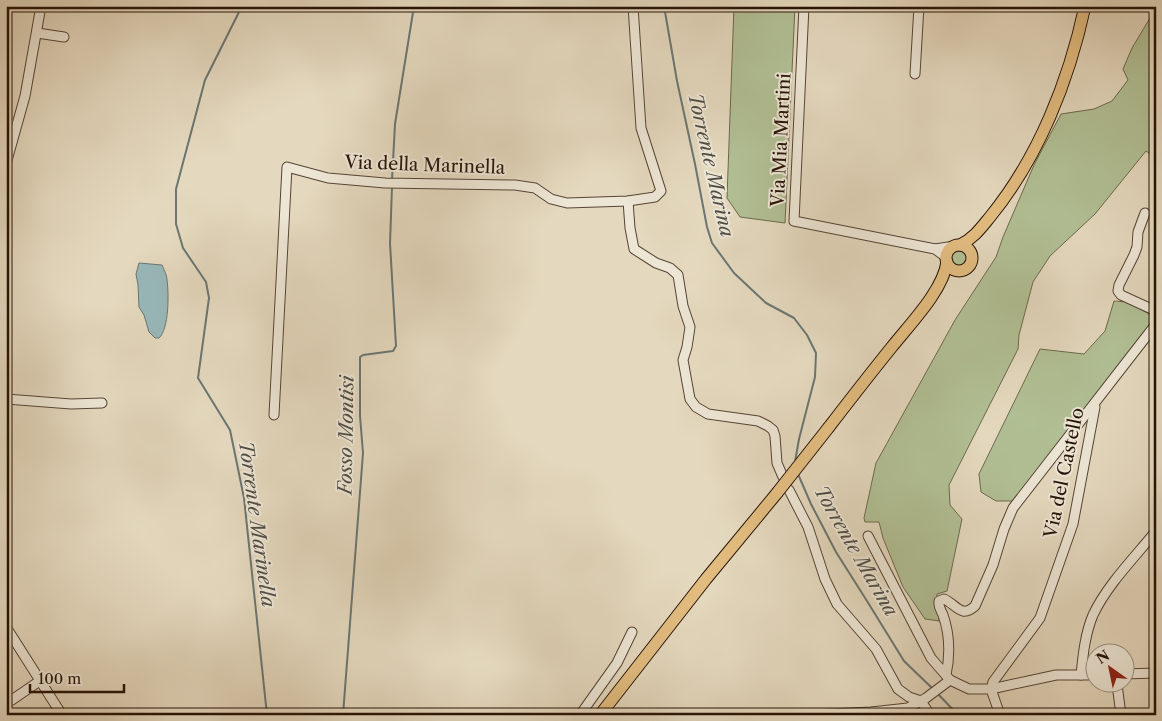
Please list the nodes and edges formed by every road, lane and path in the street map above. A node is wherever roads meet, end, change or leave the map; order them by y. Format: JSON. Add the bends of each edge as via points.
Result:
{"nodes":[{"id":1,"x":40,"y":6,"type":"edge"},
{"id":2,"x":633,"y":6,"type":"edge"},
{"id":3,"x":804,"y":6,"type":"edge"},
{"id":4,"x":919,"y":6,"type":"edge"},
{"id":5,"x":1085,"y":6,"type":"edge"},
{"id":6,"x":37,"y":33,"type":"junction"},
{"id":7,"x":64,"y":37,"type":"dead end"},
{"id":8,"x":916,"y":74,"type":"dead end"},
{"id":9,"x":6,"y":164,"type":"edge"},
{"id":10,"x":628,"y":201,"type":"junction"},
{"id":11,"x":1145,"y":213,"type":"dead end"},
{"id":12,"x":974,"y":236,"type":"junction"},
{"id":13,"x":958,"y":245,"type":"junction"},
{"id":14,"x":935,"y":250,"type":"junction"},
{"id":15,"x":972,"y":254,"type":"junction"},
{"id":16,"x":946,"y":259,"type":"junction"},
{"id":17,"x":958,"y":271,"type":"junction"},
{"id":18,"x":941,"y":281,"type":"junction"},
{"id":19,"x":1156,"y":311,"type":"edge"},
{"id":20,"x":1156,"y":324,"type":"edge"},
{"id":21,"x":6,"y":399,"type":"edge"},
{"id":22,"x":102,"y":403,"type":"dead end"},
{"id":23,"x":1095,"y":404,"type":"junction"},
{"id":24,"x":274,"y":414,"type":"dead end"},
{"id":25,"x":782,"y":477,"type":"dead end"},
{"id":26,"x":789,"y":490,"type":"dead end"},
{"id":27,"x":1156,"y":532,"type":"edge"},
{"id":28,"x":868,"y":536,"type":"dead end"},
{"id":29,"x":6,"y":627,"type":"edge"},
{"id":30,"x":632,"y":632,"type":"dead end"},
{"id":31,"x":1134,"y":674,"type":"edge"},
{"id":32,"x":1156,"y":674,"type":"edge"},
{"id":33,"x":1081,"y":675,"type":"joint"},
{"id":34,"x":41,"y":680,"type":"junction"},
{"id":35,"x":947,"y":680,"type":"junction"},
{"id":36,"x":991,"y":689,"type":"junction"},
{"id":37,"x":1118,"y":694,"type":"edge"},
{"id":38,"x":923,"y":699,"type":"junction"},
{"id":39,"x":6,"y":704,"type":"edge"},
{"id":40,"x":871,"y":713,"type":"edge"},
{"id":41,"x":62,"y":715,"type":"edge"},
{"id":42,"x":580,"y":715,"type":"edge"},
{"id":43,"x":600,"y":715,"type":"edge"},
{"id":44,"x":811,"y":715,"type":"edge"},
{"id":45,"x":930,"y":715,"type":"edge"},
{"id":46,"x":1000,"y":715,"type":"edge"},
{"id":47,"x":1121,"y":715,"type":"edge"}],
"edges":[{"from":1,"to":6,"type":"street"},
{"from":2,"to":10,"type":"street","name":"Via della Marinella","via":[[641,128],[660,191],[655,197]]},
{"from":3,"to":14,"type":"street","name":"Via Mia Martini","via":[[794,221]]},
{"from":4,"to":8,"type":"street"},
{"from":5,"to":12,"type":"main road","via":[[1066,75],[1047,122],[1006,197]]},
{"from":6,"to":7,"type":"street"},
{"from":6,"to":9,"type":"street","via":[[25,96]]},
{"from":10,"to":24,"type":"street","name":"Via della Marinella","via":[[567,203],[551,199],[535,188],[515,185],[396,184],[328,178],[286,167]]},
{"from":10,"to":25,"type":"street","via":[[634,249],[678,275],[690,327],[683,360],[690,399],[708,414],[758,421],[773,430]]},
{"from":11,"to":19,"type":"street","via":[[1137,247],[1118,291]]},
{"from":12,"to":13,"type":"main road"},
{"from":12,"to":15,"type":"main road"},
{"from":13,"to":14,"type":"street","name":"Via Mia Martini"},
{"from":13,"to":15,"type":"main road"},
{"from":13,"to":16,"type":"main road","via":[[949,250]]},
{"from":14,"to":16,"type":"street","name":"Via Mia Martini"},
{"from":15,"to":17,"type":"main road","via":[[968,268]]},
{"from":16,"to":17,"type":"main road","via":[[951,268]]},
{"from":16,"to":18,"type":"main road"},
{"from":17,"to":18,"type":"main road"},
{"from":18,"to":43,"type":"main road","bridge":true},
{"from":20,"to":23,"type":"street","name":"Via del Castello"},
{"from":21,"to":22,"type":"street"},
{"from":23,"to":35,"type":"street","via":[[1013,508],[975,606],[966,612],[947,600],[939,601],[948,639],[950,660]]},
{"from":23,"to":36,"type":"street","name":"Via del Castello","via":[[1073,524],[1040,618]]},
{"from":26,"to":38,"type":"street","via":[[808,527],[825,579],[838,604],[876,650],[898,689],[909,697]]},
{"from":27,"to":33,"type":"street","via":[[1112,586],[1094,614],[1085,644]]},
{"from":28,"to":35,"type":"street","via":[[930,658]]},
{"from":29,"to":34,"type":"street"},
{"from":30,"to":42,"type":"street","via":[[617,663]]},
{"from":31,"to":32,"type":"street"},
{"from":33,"to":36,"type":"street","via":[[1056,676]]},
{"from":34,"to":39,"type":"street"},
{"from":34,"to":41,"type":"street"},
{"from":35,"to":36,"type":"street","via":[[969,689]]},
{"from":35,"to":38,"type":"street"},
{"from":36,"to":46,"type":"street"},
{"from":37,"to":47,"type":"street"},
{"from":38,"to":40,"type":"street","via":[[908,708]]},
{"from":38,"to":45,"type":"street"},
{"from":40,"to":44,"type":"street"}]}
